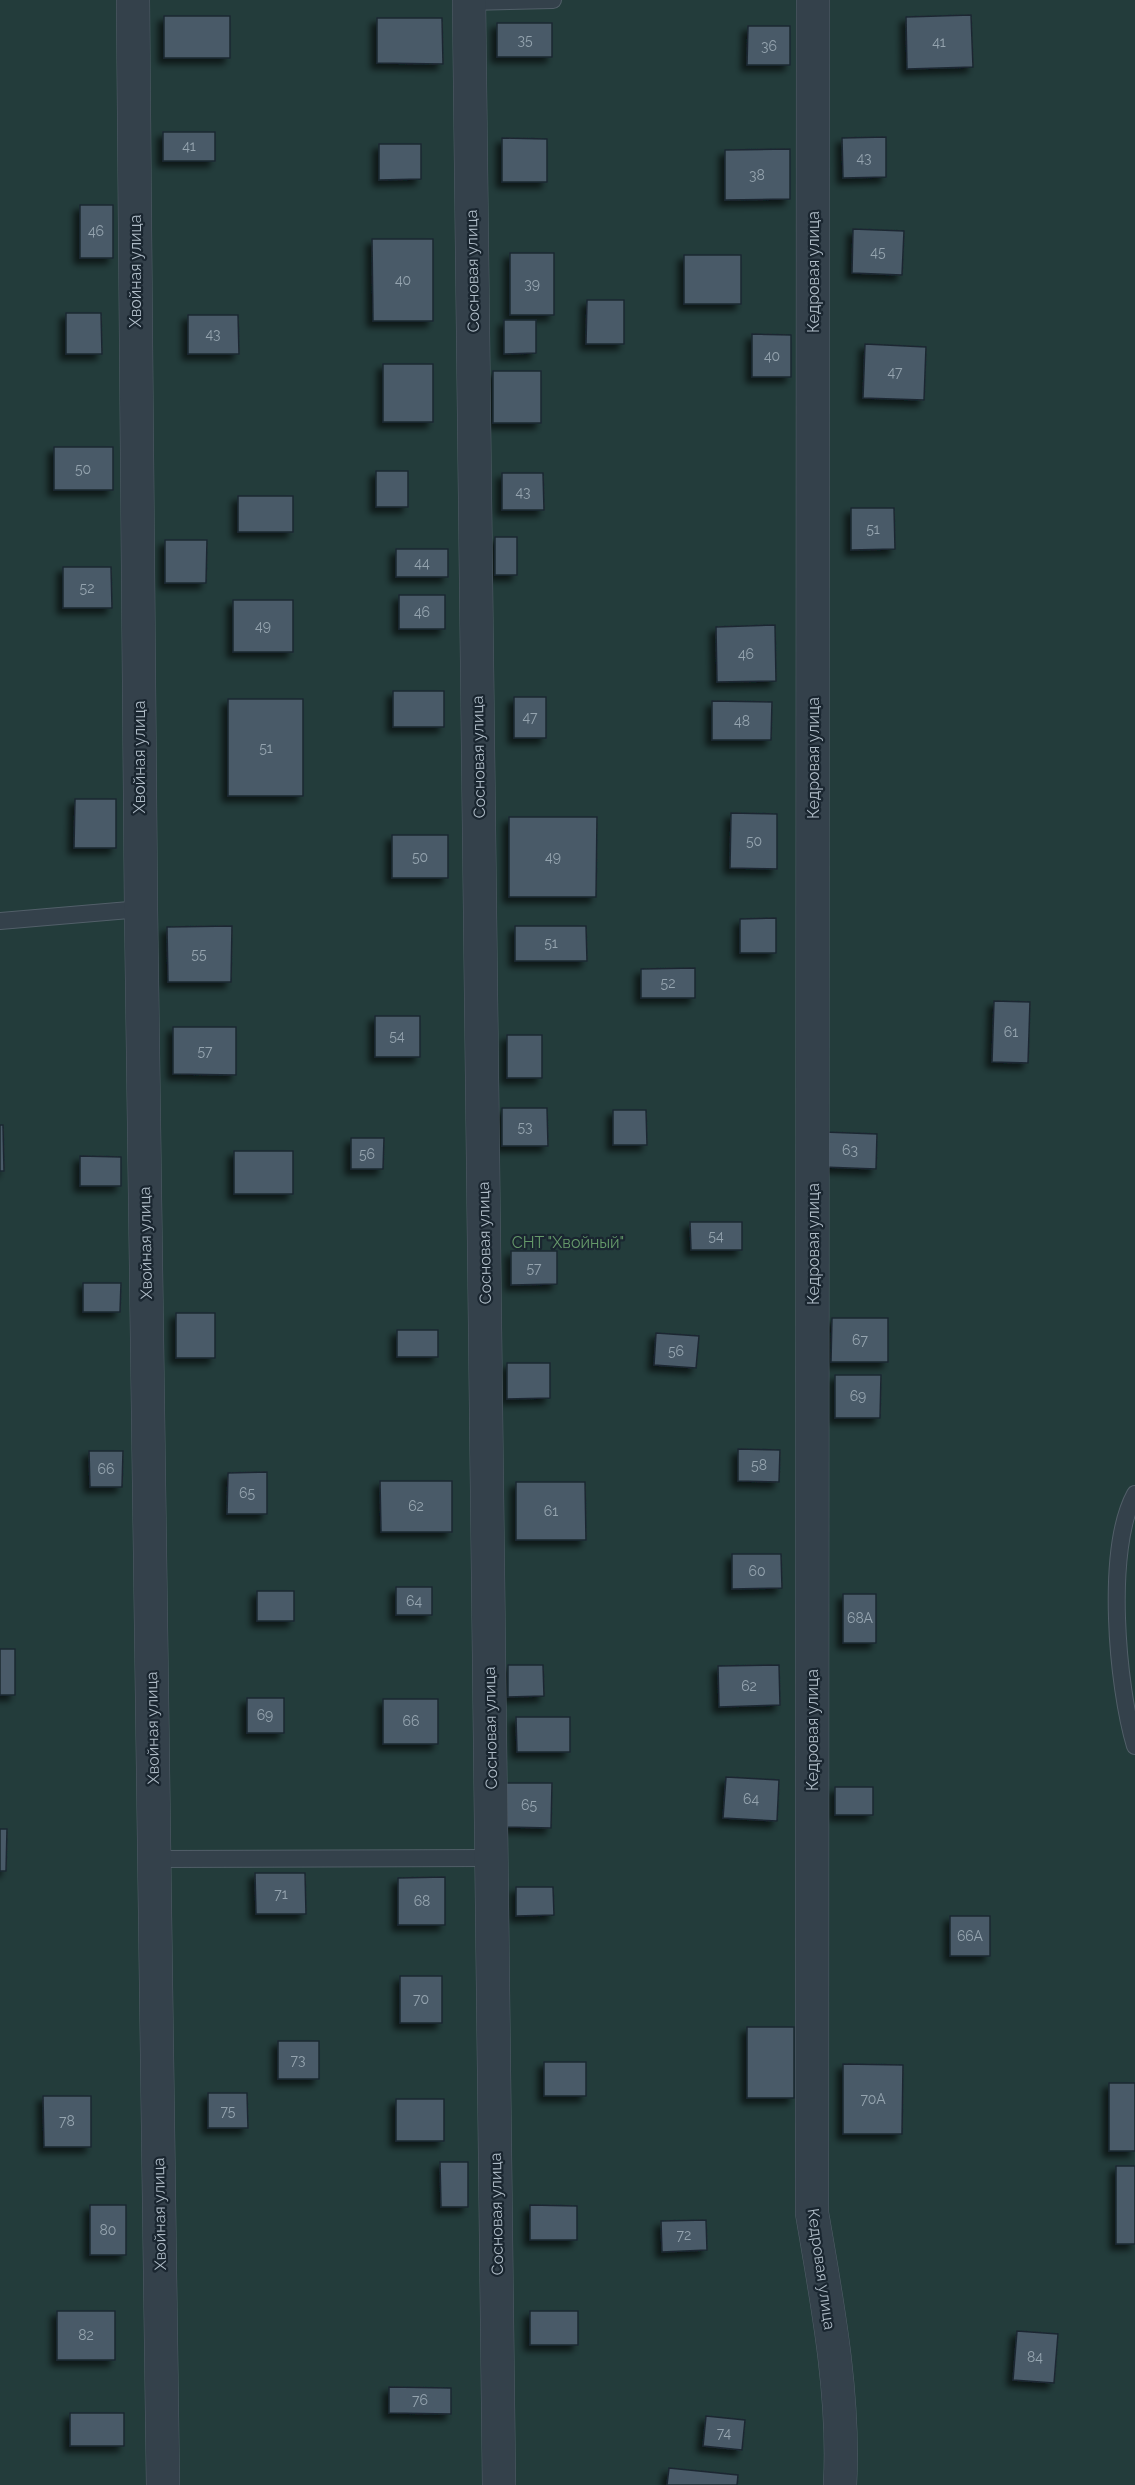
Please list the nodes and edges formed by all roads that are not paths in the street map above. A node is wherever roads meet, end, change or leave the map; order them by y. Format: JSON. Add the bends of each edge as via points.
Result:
{"nodes":[{"id":1,"x":133,"y":0,"type":"edge"},
{"id":2,"x":553,"y":0,"type":"edge"},
{"id":3,"x":813,"y":0,"type":"edge"},
{"id":4,"x":469,"y":1,"type":"edge"},
{"id":5,"x":141,"y":909,"type":"junction"},
{"id":6,"x":0,"y":921,"type":"edge"},
{"id":7,"x":1135,"y":1494,"type":"edge"},
{"id":8,"x":1135,"y":1746,"type":"edge"},
{"id":9,"x":492,"y":1858,"type":"junction"},
{"id":10,"x":154,"y":1859,"type":"junction"},
{"id":11,"x":163,"y":2485,"type":"edge"},
{"id":12,"x":499,"y":2485,"type":"edge"},
{"id":13,"x":840,"y":2485,"type":"edge"}],
"edges":[{"from":1,"to":5,"type":"street","name":"Хвойная улица"},
{"from":2,"to":4,"type":"lane"},
{"from":3,"to":13,"type":"street","name":"Кедровая улица","via":[[812,2213],[831,2324],[842,2456]]},
{"from":4,"to":9,"type":"street","name":"Сосновая улица"},
{"from":5,"to":6,"type":"lane"},
{"from":5,"to":10,"type":"street","name":"Хвойная улица"},
{"from":7,"to":8,"type":"lane","via":[[1119,1554],[1117,1652]]},
{"from":9,"to":10,"type":"lane"},
{"from":9,"to":12,"type":"street","name":"Сосновая улица"},
{"from":10,"to":11,"type":"street","name":"Хвойная улица"}]}
